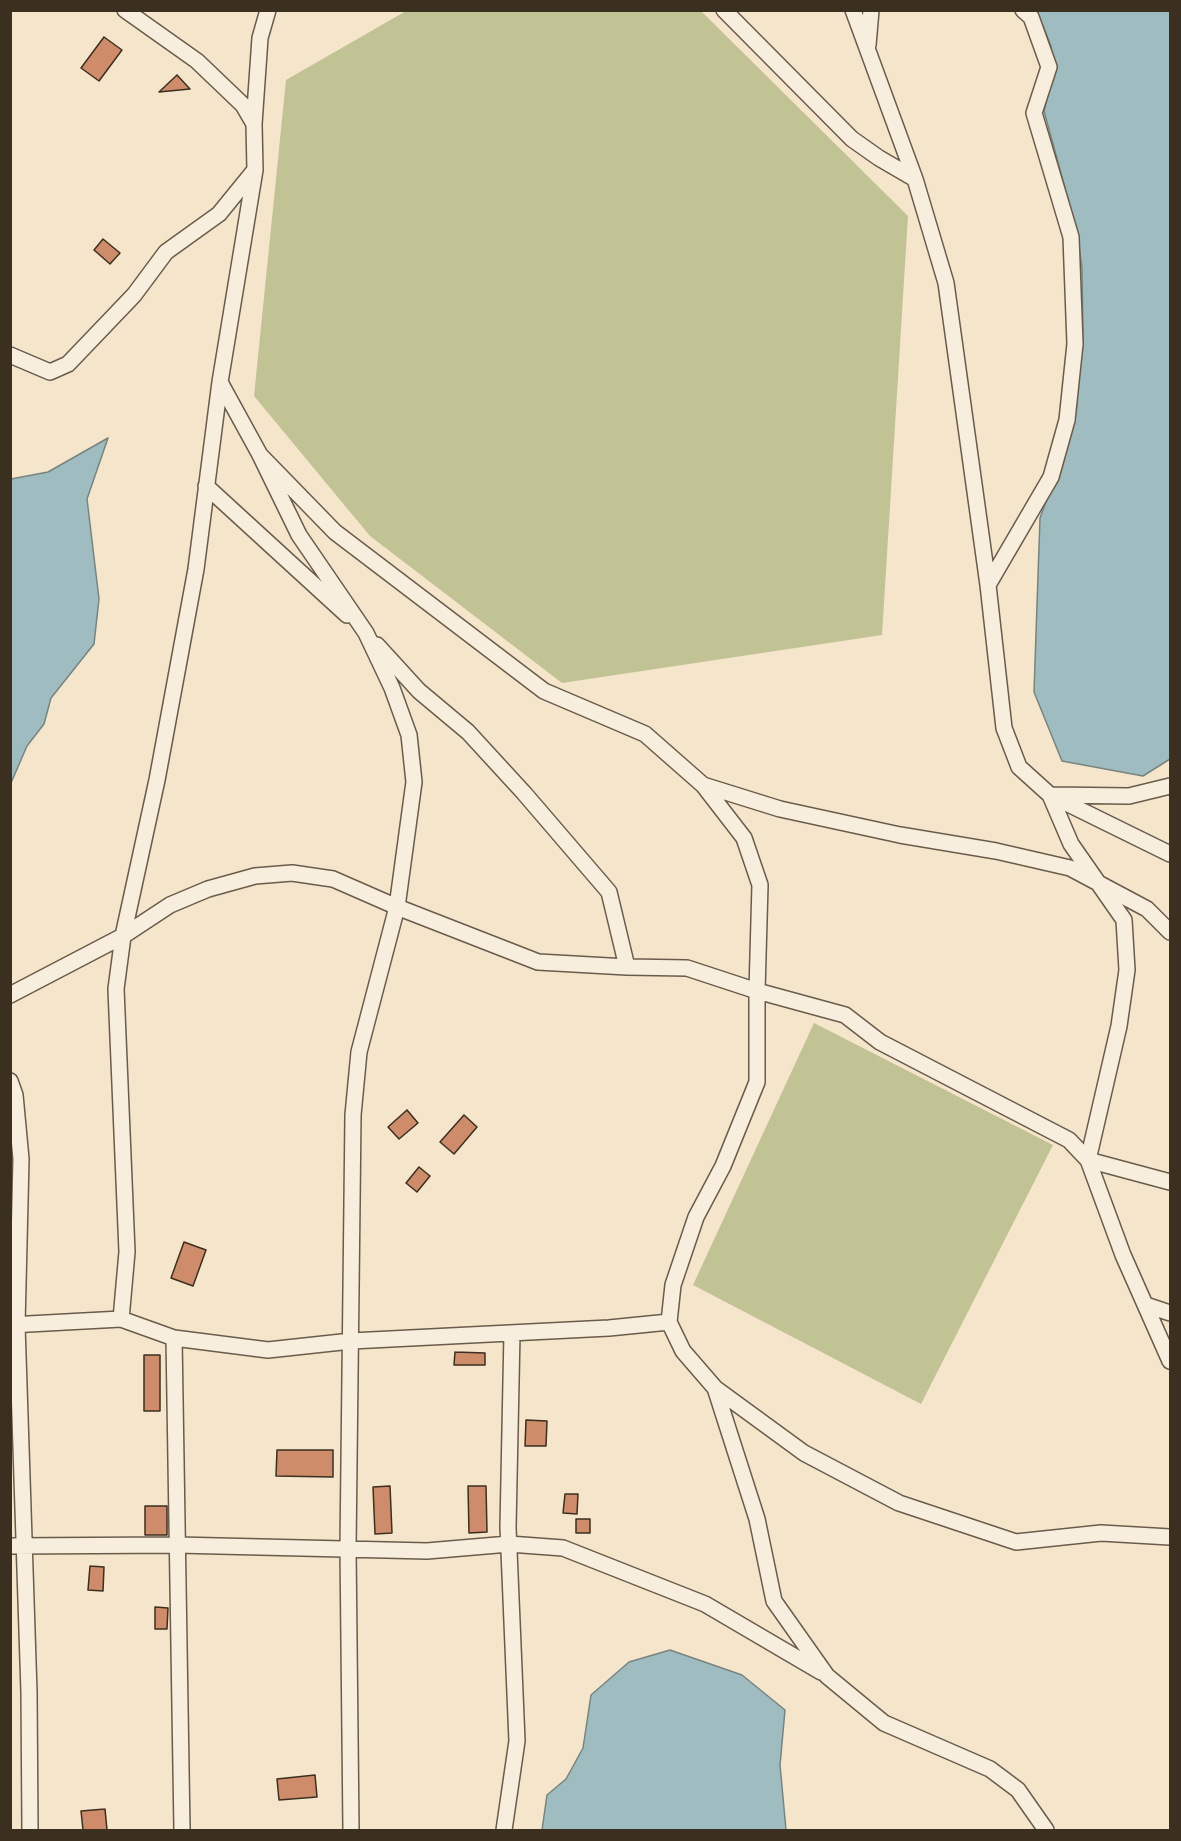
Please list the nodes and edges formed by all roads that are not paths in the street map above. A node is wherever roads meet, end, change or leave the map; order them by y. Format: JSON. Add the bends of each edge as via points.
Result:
{"nodes":[{"id":1,"x":125,"y":10,"type":"edge"},
{"id":2,"x":268,"y":10,"type":"edge"},
{"id":3,"x":724,"y":10,"type":"edge"},
{"id":4,"x":853,"y":10,"type":"edge"},
{"id":5,"x":871,"y":10,"type":"edge"},
{"id":6,"x":1023,"y":10,"type":"edge"},
{"id":7,"x":868,"y":51,"type":"junction"},
{"id":8,"x":254,"y":124,"type":"junction"},
{"id":9,"x":255,"y":170,"type":"junction"},
{"id":10,"x":915,"y":179,"type":"junction"},
{"id":11,"x":10,"y":355,"type":"edge"},
{"id":12,"x":220,"y":382,"type":"junction"},
{"id":13,"x":260,"y":455,"type":"junction"},
{"id":14,"x":206,"y":486,"type":"junction"},
{"id":15,"x":988,"y":585,"type":"junction"},
{"id":16,"x":366,"y":633,"type":"junction"},
{"id":17,"x":703,"y":784,"type":"junction"},
{"id":18,"x":1170,"y":786,"type":"edge"},
{"id":19,"x":1050,"y":795,"type":"junction"},
{"id":20,"x":1170,"y":854,"type":"edge"},
{"id":21,"x":1099,"y":883,"type":"junction"},
{"id":22,"x":398,"y":907,"type":"junction"},
{"id":23,"x":1170,"y":932,"type":"edge"},
{"id":24,"x":123,"y":936,"type":"junction"},
{"id":25,"x":627,"y":967,"type":"junction"},
{"id":26,"x":757,"y":991,"type":"junction"},
{"id":27,"x":10,"y":995,"type":"edge"},
{"id":28,"x":10,"y":1081,"type":"edge"},
{"id":29,"x":1088,"y":1160,"type":"junction"},
{"id":30,"x":1170,"y":1182,"type":"edge"},
{"id":31,"x":1146,"y":1305,"type":"junction"},
{"id":32,"x":1170,"y":1314,"type":"edge"},
{"id":33,"x":121,"y":1319,"type":"junction"},
{"id":34,"x":669,"y":1322,"type":"junction"},
{"id":35,"x":14,"y":1325,"type":"edge"},
{"id":36,"x":512,"y":1333,"type":"junction"},
{"id":37,"x":174,"y":1338,"type":"junction"},
{"id":38,"x":351,"y":1341,"type":"junction"},
{"id":39,"x":1170,"y":1361,"type":"edge"},
{"id":40,"x":715,"y":1388,"type":"junction"},
{"id":41,"x":1170,"y":1537,"type":"edge"},
{"id":42,"x":509,"y":1544,"type":"junction"},
{"id":43,"x":177,"y":1545,"type":"junction"},
{"id":44,"x":17,"y":1547,"type":"edge"},
{"id":45,"x":348,"y":1548,"type":"junction"},
{"id":46,"x":827,"y":1676,"type":"junction"},
{"id":47,"x":30,"y":1830,"type":"edge"},
{"id":48,"x":182,"y":1830,"type":"edge"},
{"id":49,"x":351,"y":1830,"type":"edge"},
{"id":50,"x":504,"y":1830,"type":"edge"},
{"id":51,"x":1046,"y":1830,"type":"edge"}],
"edges":[{"from":1,"to":8,"type":"street","via":[[197,61],[243,105]]},
{"from":2,"to":8,"type":"street","via":[[260,38]]},
{"from":3,"to":10,"type":"street","via":[[852,139]]},
{"from":4,"to":7,"type":"street"},
{"from":5,"to":7,"type":"street"},
{"from":6,"to":15,"type":"street","via":[[1031,17],[1049,67],[1034,113],[1071,237],[1075,344],[1067,420],[1051,477]]},
{"from":7,"to":10,"type":"street"},
{"from":8,"to":9,"type":"street"},
{"from":9,"to":11,"type":"street","via":[[219,214],[166,252],[134,295],[68,364],[50,372]]},
{"from":9,"to":12,"type":"street"},
{"from":10,"to":15,"type":"street","via":[[946,283]]},
{"from":12,"to":13,"type":"street"},
{"from":12,"to":14,"type":"street"},
{"from":13,"to":16,"type":"street","via":[[299,535]]},
{"from":13,"to":17,"type":"street","via":[[335,532],[544,691],[645,734]]},
{"from":14,"to":16,"type":"street"},
{"from":14,"to":24,"type":"street","via":[[196,569]]},
{"from":15,"to":19,"type":"street","via":[[1004,728],[1018,767]]},
{"from":16,"to":22,"type":"street","via":[[410,735],[414,782]]},
{"from":16,"to":25,"type":"street","via":[[419,691],[468,732],[609,892]]},
{"from":17,"to":21,"type":"street","via":[[780,809],[1070,868]]},
{"from":17,"to":26,"type":"street","via":[[744,837],[760,885]]},
{"from":18,"to":19,"type":"street","via":[[1130,796]]},
{"from":19,"to":20,"type":"street"},
{"from":19,"to":21,"type":"street","via":[[1071,844]]},
{"from":21,"to":23,"type":"street","via":[[1147,909]]},
{"from":21,"to":29,"type":"street","via":[[1124,920],[1127,970],[1119,1026]]},
{"from":22,"to":24,"type":"street","via":[[333,879],[292,873],[255,876],[170,905]]},
{"from":22,"to":25,"type":"street","via":[[538,962]]},
{"from":22,"to":38,"type":"street","via":[[359,1052],[352,1115]]},
{"from":24,"to":27,"type":"street"},
{"from":24,"to":33,"type":"street","via":[[116,989],[127,1252]]},
{"from":25,"to":26,"type":"street","via":[[687,968]]},
{"from":26,"to":29,"type":"street","via":[[845,1016],[880,1042],[1069,1140]]},
{"from":26,"to":34,"type":"street","via":[[757,1082],[723,1167],[696,1217],[673,1285]]},
{"from":28,"to":35,"type":"street","via":[[21,1159]]},
{"from":29,"to":30,"type":"street"},
{"from":29,"to":31,"type":"street"},
{"from":31,"to":32,"type":"street"},
{"from":31,"to":39,"type":"street"},
{"from":33,"to":35,"type":"street"},
{"from":33,"to":37,"type":"street"},
{"from":34,"to":36,"type":"street"},
{"from":34,"to":40,"type":"street","via":[[683,1352]]},
{"from":35,"to":44,"type":"street"},
{"from":36,"to":38,"type":"street"},
{"from":36,"to":42,"type":"street"},
{"from":37,"to":38,"type":"street","via":[[268,1350]]},
{"from":37,"to":43,"type":"street"},
{"from":38,"to":45,"type":"street"},
{"from":40,"to":41,"type":"street","via":[[804,1453],[898,1503],[1016,1542],[1101,1533]]},
{"from":40,"to":46,"type":"street","via":[[757,1519],[774,1602]]},
{"from":42,"to":45,"type":"street","via":[[427,1551]]},
{"from":42,"to":46,"type":"street","via":[[563,1548],[705,1604]]},
{"from":42,"to":50,"type":"street","via":[[517,1741]]},
{"from":43,"to":44,"type":"street"},
{"from":43,"to":45,"type":"street"},
{"from":43,"to":48,"type":"street"},
{"from":44,"to":47,"type":"street","via":[[29,1692]]},
{"from":45,"to":49,"type":"street"},
{"from":46,"to":51,"type":"street","via":[[884,1723],[990,1769],[1018,1790]]}]}
